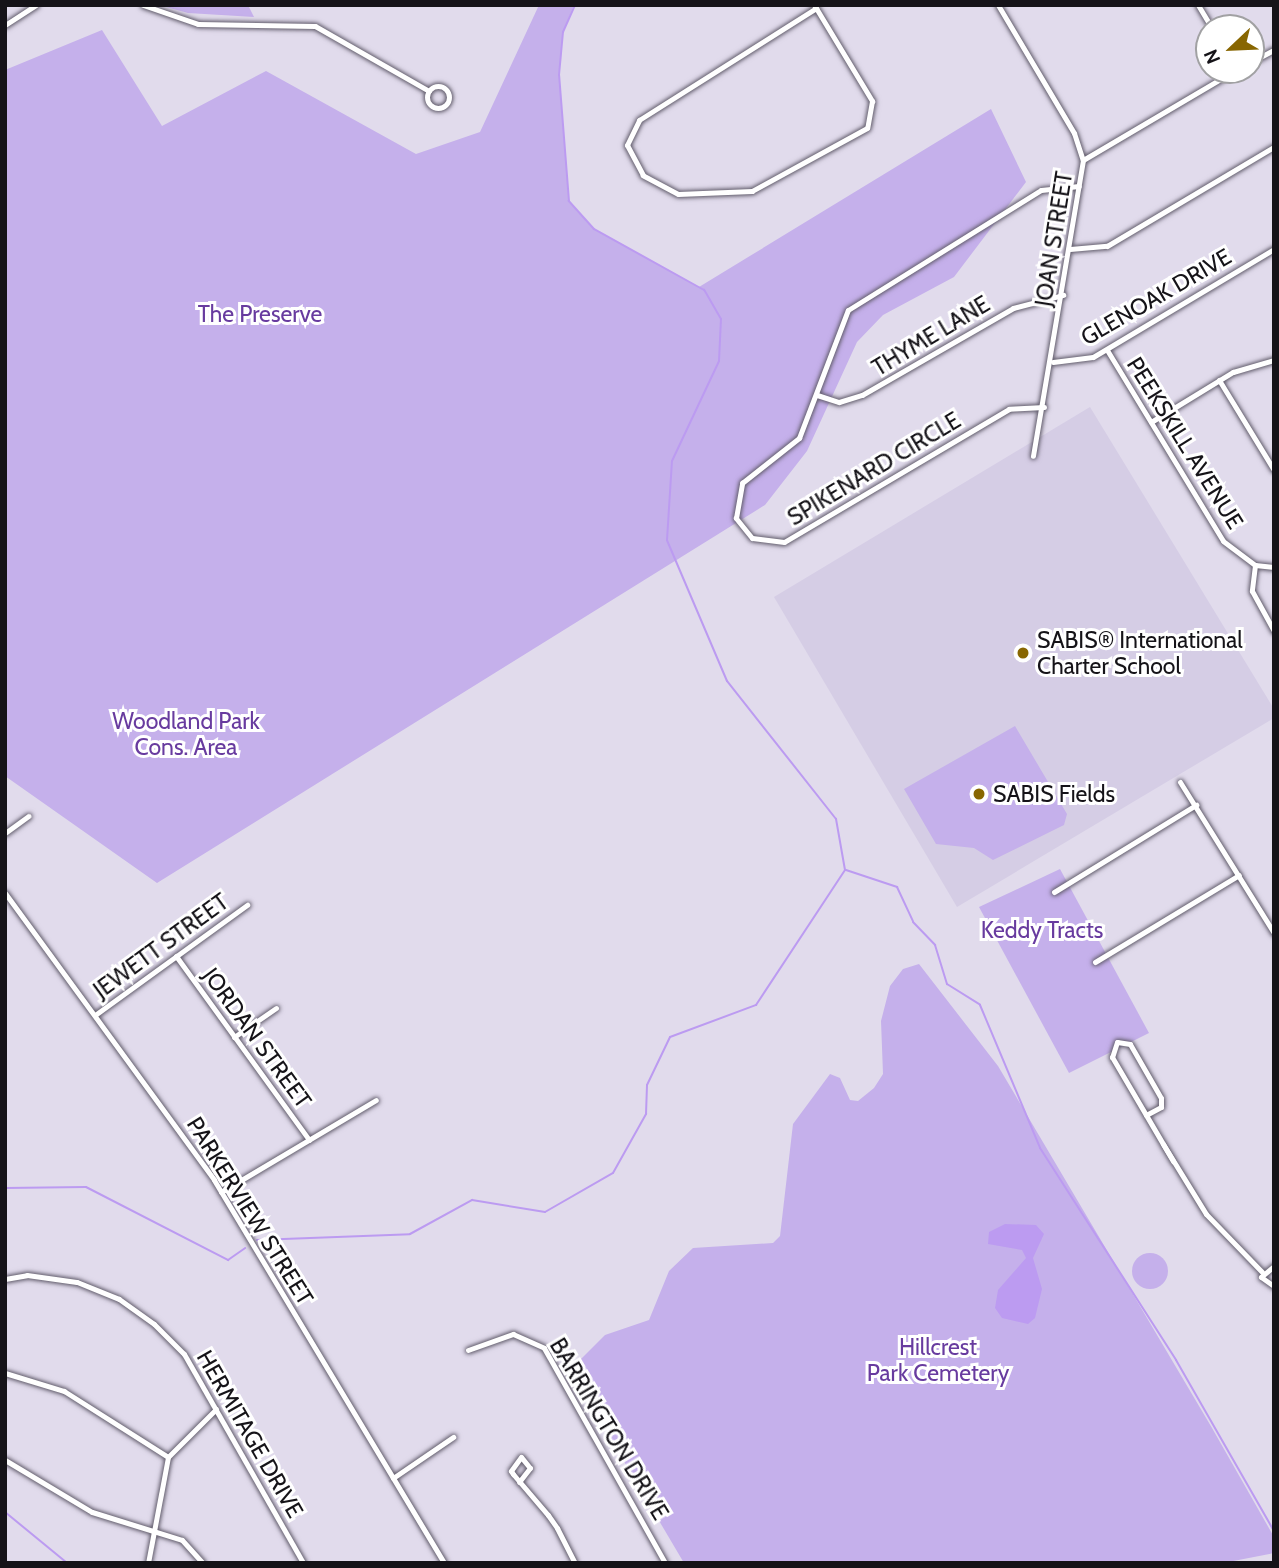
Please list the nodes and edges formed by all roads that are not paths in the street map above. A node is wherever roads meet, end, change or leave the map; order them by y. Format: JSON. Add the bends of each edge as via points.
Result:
{"nodes":[{"id":1,"x":36,"y":5,"type":"edge"},
{"id":2,"x":143,"y":5,"type":"edge"},
{"id":3,"x":998,"y":5,"type":"edge"},
{"id":4,"x":815,"y":7,"type":"edge"},
{"id":5,"x":5,"y":25,"type":"edge"},
{"id":6,"x":1212,"y":84,"type":"edge"},
{"id":7,"x":429,"y":91,"type":"junction"},
{"id":8,"x":1274,"y":147,"type":"edge"},
{"id":9,"x":1083,"y":160,"type":"junction"},
{"id":10,"x":1079,"y":186,"type":"junction"},
{"id":11,"x":1070,"y":249,"type":"junction"},
{"id":12,"x":1274,"y":249,"type":"edge"},
{"id":13,"x":1063,"y":295,"type":"junction"},
{"id":14,"x":1107,"y":350,"type":"junction"},
{"id":15,"x":1274,"y":360,"type":"edge"},
{"id":16,"x":1053,"y":362,"type":"junction"},
{"id":17,"x":1219,"y":380,"type":"junction"},
{"id":18,"x":817,"y":394,"type":"junction"},
{"id":19,"x":1044,"y":407,"type":"junction"},
{"id":20,"x":1151,"y":422,"type":"junction"},
{"id":21,"x":1033,"y":456,"type":"dead end"},
{"id":22,"x":1274,"y":470,"type":"edge"},
{"id":23,"x":1255,"y":565,"type":"junction"},
{"id":24,"x":1274,"y":567,"type":"edge"},
{"id":25,"x":1274,"y":631,"type":"edge"},
{"id":26,"x":1180,"y":782,"type":"dead end"},
{"id":27,"x":1196,"y":806,"type":"junction"},
{"id":28,"x":28,"y":816,"type":"dead end"},
{"id":29,"x":5,"y":833,"type":"edge"},
{"id":30,"x":1239,"y":875,"type":"junction"},
{"id":31,"x":1054,"y":892,"type":"dead end"},
{"id":32,"x":5,"y":893,"type":"edge"},
{"id":33,"x":247,"y":905,"type":"dead end"},
{"id":34,"x":1274,"y":933,"type":"edge"},
{"id":35,"x":176,"y":956,"type":"junction"},
{"id":36,"x":1095,"y":962,"type":"dead end"},
{"id":37,"x":276,"y":1008,"type":"dead end"},
{"id":38,"x":95,"y":1015,"type":"junction"},
{"id":39,"x":234,"y":1037,"type":"junction"},
{"id":40,"x":376,"y":1100,"type":"dead end"},
{"id":41,"x":1146,"y":1115,"type":"junction"},
{"id":42,"x":309,"y":1140,"type":"junction"},
{"id":43,"x":221,"y":1192,"type":"junction"},
{"id":44,"x":1274,"y":1266,"type":"edge"},
{"id":45,"x":1262,"y":1272,"type":"junction"},
{"id":46,"x":5,"y":1279,"type":"edge"},
{"id":47,"x":1274,"y":1286,"type":"edge"},
{"id":48,"x":468,"y":1350,"type":"dead end"},
{"id":49,"x":5,"y":1373,"type":"edge"},
{"id":50,"x":216,"y":1409,"type":"junction"},
{"id":51,"x":453,"y":1437,"type":"dead end"},
{"id":52,"x":168,"y":1457,"type":"junction"},
{"id":53,"x":5,"y":1460,"type":"edge"},
{"id":54,"x":393,"y":1478,"type":"junction"},
{"id":55,"x":519,"y":1482,"type":"junction"},
{"id":56,"x":152,"y":1527,"type":"junction"},
{"id":57,"x":148,"y":1563,"type":"edge"},
{"id":58,"x":203,"y":1563,"type":"edge"},
{"id":59,"x":303,"y":1563,"type":"edge"},
{"id":60,"x":443,"y":1563,"type":"edge"},
{"id":61,"x":575,"y":1563,"type":"edge"},
{"id":62,"x":665,"y":1563,"type":"edge"}],
"edges":[{"from":1,"to":5,"type":"street"},
{"from":2,"to":7,"type":"street","via":[[198,24],[315,26]]},
{"from":3,"to":9,"type":"street","name":"JOAN STREET","via":[[1074,132]]},
{"from":4,"to":4,"type":"street","via":[[872,101],[867,128],[752,191],[678,194],[643,174],[627,145],[639,120]]},
{"from":6,"to":9,"type":"street"},
{"from":7,"to":7,"type":"street","via":[[430,105],[446,104],[444,88]]},
{"from":8,"to":11,"type":"street","via":[[1107,246]]},
{"from":9,"to":10,"type":"street","name":"JOAN STREET"},
{"from":10,"to":11,"type":"street","name":"JOAN STREET"},
{"from":10,"to":18,"type":"street","name":"SPIKENARD CIRCLE","via":[[1041,190],[860,299],[838,329]]},
{"from":11,"to":13,"type":"street","name":"JOAN STREET"},
{"from":12,"to":14,"type":"street","name":"GLENOAK DRIVE"},
{"from":13,"to":16,"type":"street","name":"JOAN STREET"},
{"from":13,"to":18,"type":"street","name":"THYME LANE","via":[[1013,308],[862,396],[839,402]]},
{"from":14,"to":16,"type":"street","name":"GLENOAK DRIVE","via":[[1079,362]]},
{"from":14,"to":20,"type":"street","name":"PEEKSKILL AVENUE"},
{"from":15,"to":17,"type":"street"},
{"from":16,"to":19,"type":"street","name":"JOAN STREET"},
{"from":17,"to":20,"type":"street"},
{"from":17,"to":22,"type":"street"},
{"from":18,"to":19,"type":"street","name":"SPIKENARD CIRCLE","via":[[794,444],[736,494],[736,518],[752,538],[784,542],[1009,409]]},
{"from":19,"to":21,"type":"street","name":"JOAN STREET"},
{"from":20,"to":23,"type":"street","name":"PEEKSKILL AVENUE","via":[[1223,541]]},
{"from":23,"to":24,"type":"street"},
{"from":23,"to":25,"type":"street","via":[[1252,592]]},
{"from":26,"to":27,"type":"street"},
{"from":27,"to":30,"type":"street"},
{"from":27,"to":31,"type":"street"},
{"from":28,"to":29,"type":"street"},
{"from":30,"to":34,"type":"street"},
{"from":30,"to":36,"type":"street"},
{"from":32,"to":38,"type":"street","name":"PARKERVIEW STREET"},
{"from":33,"to":35,"type":"street","name":"JEWETT STREET"},
{"from":35,"to":38,"type":"street","name":"JEWETT STREET"},
{"from":35,"to":39,"type":"street","name":"JORDAN STREET"},
{"from":37,"to":39,"type":"street"},
{"from":38,"to":43,"type":"street","name":"PARKERVIEW STREET"},
{"from":39,"to":42,"type":"street","name":"JORDAN STREET"},
{"from":40,"to":42,"type":"street"},
{"from":41,"to":41,"type":"street","via":[[1111,1054],[1117,1042],[1130,1044],[1160,1096],[1161,1107]]},
{"from":41,"to":45,"type":"street","via":[[1206,1214]]},
{"from":42,"to":43,"type":"street"},
{"from":43,"to":54,"type":"street","name":"PARKERVIEW STREET"},
{"from":44,"to":45,"type":"street"},
{"from":45,"to":47,"type":"street","via":[[1263,1282]]},
{"from":46,"to":50,"type":"street","name":"HERMITAGE DRIVE","via":[[48,1276],[119,1299],[184,1354]]},
{"from":48,"to":62,"type":"street","name":"BARRINGTON DRIVE","via":[[508,1334],[544,1348]]},
{"from":49,"to":52,"type":"street","via":[[65,1391]]},
{"from":50,"to":52,"type":"street"},
{"from":50,"to":59,"type":"street","name":"HERMITAGE DRIVE"},
{"from":51,"to":54,"type":"street"},
{"from":52,"to":56,"type":"street"},
{"from":53,"to":56,"type":"street","via":[[92,1512]]},
{"from":54,"to":60,"type":"street","name":"PARKERVIEW STREET"},
{"from":55,"to":55,"type":"street","via":[[530,1468],[521,1457],[510,1467]]},
{"from":55,"to":61,"type":"street"},
{"from":56,"to":57,"type":"street"},
{"from":56,"to":58,"type":"street","via":[[181,1541]]}]}
